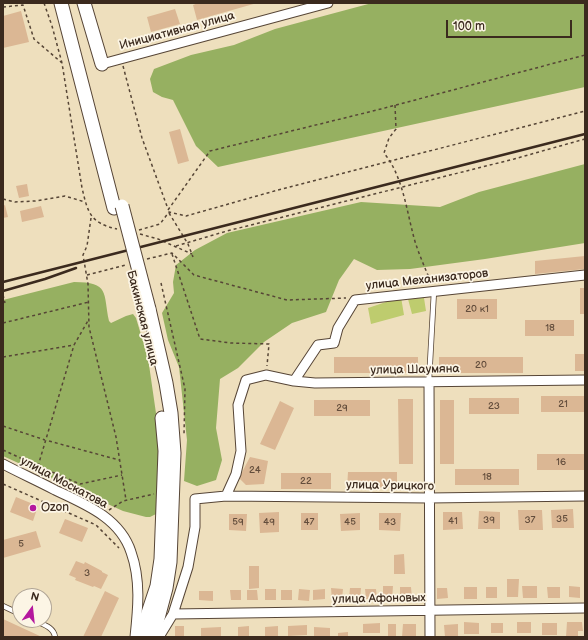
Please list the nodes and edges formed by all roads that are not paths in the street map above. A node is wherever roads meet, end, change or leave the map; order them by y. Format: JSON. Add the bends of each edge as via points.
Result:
{"nodes":[{"id":1,"x":61,"y":3,"type":"edge"},
{"id":2,"x":69,"y":3,"type":"edge"},
{"id":3,"x":84,"y":3,"type":"edge"},
{"id":4,"x":328,"y":3,"type":"edge"},
{"id":5,"x":102,"y":64,"type":"joint"},
{"id":6,"x":118,"y":207,"type":"junction"},
{"id":7,"x":585,"y":275,"type":"edge"},
{"id":8,"x":434,"y":291,"type":"junction"},
{"id":9,"x":145,"y":310,"type":"junction"},
{"id":10,"x":585,"y":380,"type":"edge"},
{"id":11,"x":294,"y":381,"type":"junction"},
{"id":12,"x":429,"y":382,"type":"junction"},
{"id":13,"x":3,"y":464,"type":"edge"},
{"id":14,"x":226,"y":496,"type":"junction"},
{"id":15,"x":585,"y":496,"type":"edge"},
{"id":16,"x":429,"y":498,"type":"junction"},
{"id":17,"x":585,"y":608,"type":"edge"},
{"id":18,"x":430,"y":610,"type":"junction"},
{"id":19,"x":173,"y":614,"type":"junction"},
{"id":20,"x":51,"y":628,"type":"edge"},
{"id":21,"x":55,"y":637,"type":"edge"},
{"id":22,"x":135,"y":637,"type":"edge"},
{"id":23,"x":140,"y":637,"type":"edge"},
{"id":24,"x":153,"y":637,"type":"edge"},
{"id":25,"x":159,"y":637,"type":"edge"},
{"id":26,"x":430,"y":637,"type":"edge"}],
"edges":[{"from":1,"to":6,"type":"main road","name":"Бакинская улица"},
{"from":2,"to":6,"type":"main road","name":"Бакинская улица"},
{"from":3,"to":5,"type":"main road"},
{"from":4,"to":5,"type":"street","name":"Инициативная улица"},
{"from":6,"to":9,"type":"main road","name":"Бакинская улица","bridge":true},
{"from":7,"to":8,"type":"street","name":"улица Механизаторов"},
{"from":8,"to":11,"type":"street","name":"улица Механизаторов","via":[[355,300],[338,328],[334,343],[318,345]]},
{"from":8,"to":12,"type":"lane"},
{"from":9,"to":23,"type":"main road","name":"Бакинская улица","via":[[162,410],[164,491],[161,559],[157,586]]},
{"from":9,"to":24,"type":"main road","name":"Бакинская улица","via":[[166,383],[174,453],[170,562]]},
{"from":10,"to":12,"type":"street","name":"улица Шаумяна"},
{"from":11,"to":12,"type":"street","name":"улица Шаумяна"},
{"from":11,"to":14,"type":"street","name":"улица Шаумяна","via":[[266,376],[246,380],[238,405],[241,451],[236,474]]},
{"from":12,"to":16,"type":"street"},
{"from":13,"to":22,"type":"street","name":"улица Москатова","via":[[96,510],[120,531],[127,541],[138,580]]},
{"from":14,"to":16,"type":"street","name":"улица Урицкого"},
{"from":14,"to":19,"type":"street","name":"улица Урицкого","via":[[195,499],[195,527],[188,567]]},
{"from":15,"to":16,"type":"street","name":"улица Урицкого"},
{"from":16,"to":18,"type":"street"},
{"from":17,"to":18,"type":"street","name":"улица Афоновых"},
{"from":18,"to":19,"type":"street","name":"улица Афоновых"},
{"from":18,"to":26,"type":"street"},
{"from":19,"to":25,"type":"street"},
{"from":20,"to":21,"type":"lane"}]}
